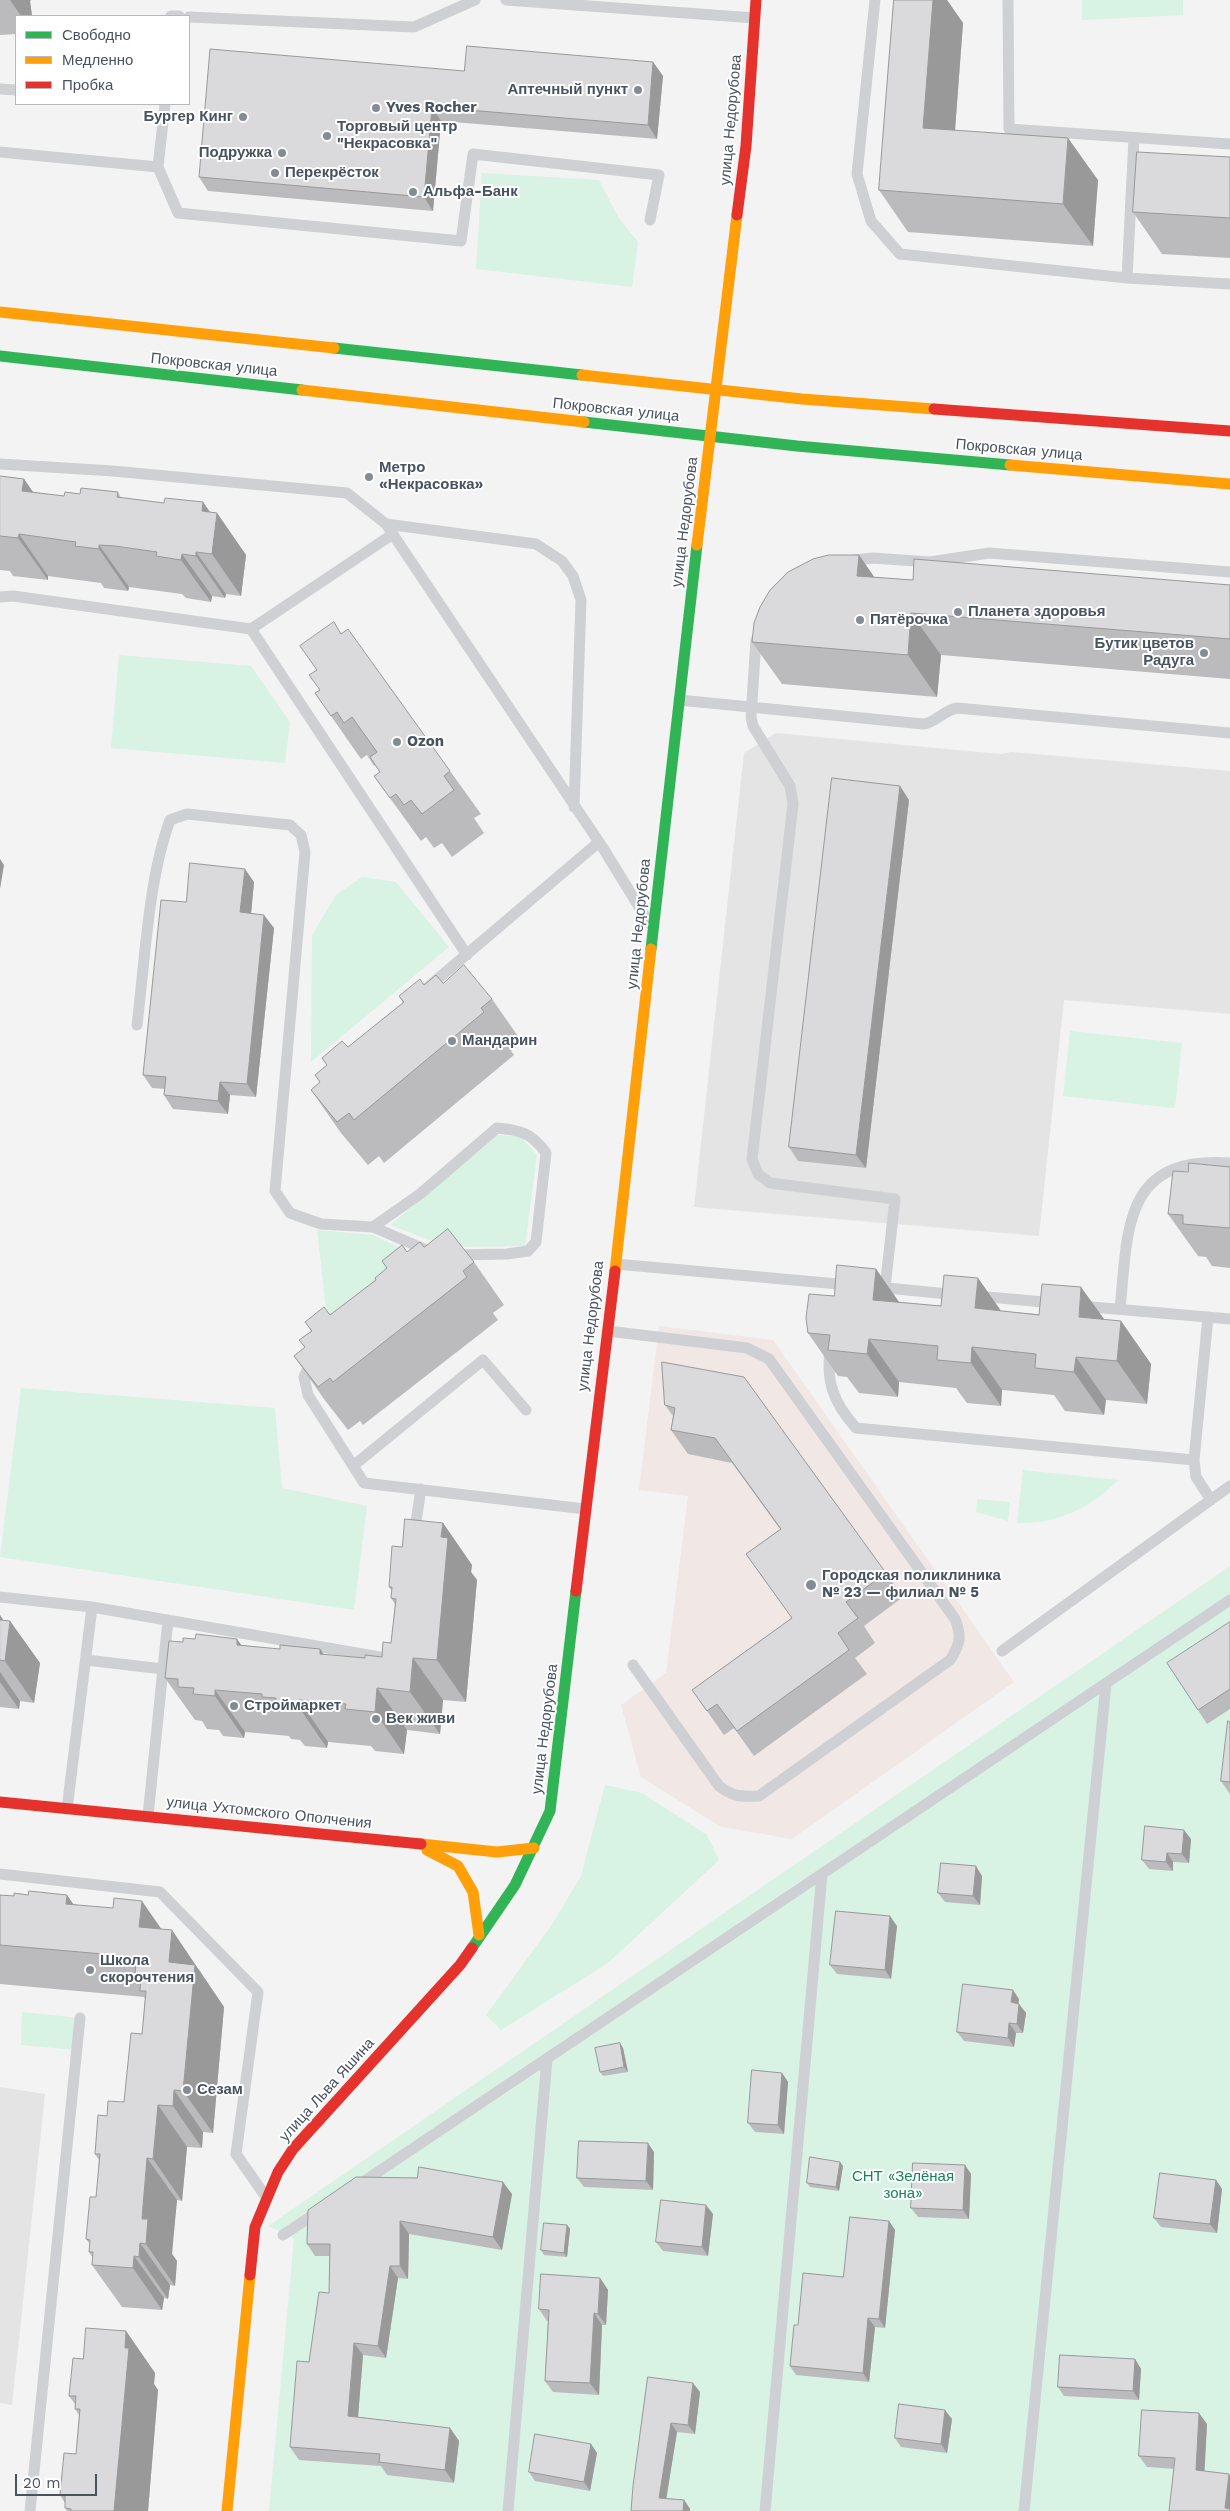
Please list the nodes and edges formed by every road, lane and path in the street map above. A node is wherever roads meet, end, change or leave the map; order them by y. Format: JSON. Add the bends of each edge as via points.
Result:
{"nodes":[{"id":1,"x":475,"y":0,"type":"edge"},
{"id":2,"x":506,"y":0,"type":"edge"},
{"id":3,"x":756,"y":0,"type":"edge"},
{"id":4,"x":875,"y":0,"type":"edge"},
{"id":5,"x":1008,"y":0,"type":"edge"},
{"id":6,"x":669,"y":6,"type":"edge"},
{"id":7,"x":190,"y":17,"type":"edge"},
{"id":8,"x":755,"y":18,"type":"junction"},
{"id":9,"x":0,"y":89,"type":"edge"},
{"id":10,"x":15,"y":90,"type":"edge"},
{"id":11,"x":165,"y":105,"type":"edge"},
{"id":12,"x":1134,"y":138,"type":"junction"},
{"id":13,"x":1230,"y":144,"type":"edge"},
{"id":14,"x":0,"y":152,"type":"edge"},
{"id":15,"x":158,"y":167,"type":"junction"},
{"id":16,"x":650,"y":220,"type":"dead end"},
{"id":17,"x":1127,"y":278,"type":"junction"},
{"id":18,"x":1230,"y":284,"type":"edge"},
{"id":19,"x":0,"y":312,"type":"edge"},
{"id":20,"x":0,"y":356,"type":"edge"},
{"id":21,"x":715,"y":390,"type":"junction"},
{"id":22,"x":1230,"y":431,"type":"edge"},
{"id":23,"x":710,"y":435,"type":"junction"},
{"id":24,"x":0,"y":464,"type":"edge"},
{"id":25,"x":1230,"y":484,"type":"edge"},
{"id":26,"x":389,"y":529,"type":"junction"},
{"id":27,"x":833,"y":565,"type":"edge"},
{"id":28,"x":1230,"y":572,"type":"edge"},
{"id":29,"x":0,"y":597,"type":"edge"},
{"id":30,"x":766,"y":621,"type":"edge"},
{"id":31,"x":251,"y":629,"type":"junction"},
{"id":32,"x":680,"y":700,"type":"junction"},
{"id":33,"x":751,"y":706,"type":"junction"},
{"id":34,"x":1230,"y":733,"type":"edge"},
{"id":35,"x":574,"y":807,"type":"junction"},
{"id":36,"x":599,"y":842,"type":"junction"},
{"id":37,"x":653,"y":930,"type":"junction"},
{"id":38,"x":467,"y":955,"type":"junction"},
{"id":39,"x":415,"y":998,"type":"edge"},
{"id":40,"x":137,"y":1026,"type":"dead end"},
{"id":41,"x":1230,"y":1162,"type":"edge"},
{"id":42,"x":373,"y":1227,"type":"junction"},
{"id":43,"x":614,"y":1264,"type":"junction"},
{"id":44,"x":885,"y":1288,"type":"junction"},
{"id":45,"x":1120,"y":1309,"type":"junction"},
{"id":46,"x":1208,"y":1317,"type":"junction"},
{"id":47,"x":1230,"y":1319,"type":"edge"},
{"id":48,"x":606,"y":1331,"type":"junction"},
{"id":49,"x":831,"y":1339,"type":"edge"},
{"id":50,"x":319,"y":1353,"type":"edge"},
{"id":51,"x":526,"y":1410,"type":"dead end"},
{"id":52,"x":1194,"y":1460,"type":"junction"},
{"id":53,"x":353,"y":1466,"type":"junction"},
{"id":54,"x":1230,"y":1486,"type":"edge"},
{"id":55,"x":421,"y":1489,"type":"junction"},
{"id":56,"x":1211,"y":1500,"type":"junction"},
{"id":57,"x":585,"y":1509,"type":"junction"},
{"id":58,"x":412,"y":1548,"type":"edge"},
{"id":59,"x":0,"y":1597,"type":"edge"},
{"id":60,"x":1230,"y":1600,"type":"edge"},
{"id":61,"x":92,"y":1607,"type":"junction"},
{"id":62,"x":168,"y":1620,"type":"junction"},
{"id":63,"x":397,"y":1650,"type":"edge"},
{"id":64,"x":1002,"y":1652,"type":"dead end"},
{"id":65,"x":86,"y":1660,"type":"junction"},
{"id":66,"x":633,"y":1665,"type":"dead end"},
{"id":67,"x":163,"y":1669,"type":"junction"},
{"id":68,"x":1106,"y":1684,"type":"junction"},
{"id":69,"x":0,"y":1802,"type":"edge"},
{"id":70,"x":67,"y":1809,"type":"junction"},
{"id":71,"x":148,"y":1816,"type":"junction"},
{"id":72,"x":414,"y":1843,"type":"junction"},
{"id":73,"x":534,"y":1848,"type":"junction"},
{"id":74,"x":0,"y":1874,"type":"edge"},
{"id":75,"x":822,"y":1874,"type":"junction"},
{"id":76,"x":479,"y":1935,"type":"junction"},
{"id":77,"x":80,"y":2018,"type":"dead end"},
{"id":78,"x":547,"y":2059,"type":"junction"},
{"id":79,"x":350,"y":2190,"type":"edge"},
{"id":80,"x":267,"y":2198,"type":"junction"},
{"id":81,"x":326,"y":2207,"type":"edge"},
{"id":82,"x":283,"y":2236,"type":"dead end"},
{"id":83,"x":30,"y":2511,"type":"edge"},
{"id":84,"x":227,"y":2511,"type":"edge"},
{"id":85,"x":508,"y":2511,"type":"edge"},
{"id":86,"x":764,"y":2511,"type":"edge"},
{"id":87,"x":1024,"y":2511,"type":"edge"}],
"edges":[{"from":1,"to":7,"type":"lane","via":[[414,27]]},
{"from":2,"to":6,"type":"lane"},
{"from":3,"to":8,"type":"street","name":"улица Недорубова"},
{"from":4,"to":17,"type":"lane","via":[[857,174],[871,221],[900,254]]},
{"from":5,"to":12,"type":"lane","via":[[1009,129]]},
{"from":6,"to":8,"type":"lane"},
{"from":8,"to":21,"type":"street","name":"улица Недорубова","via":[[746,146]]},
{"from":9,"to":10,"type":"lane"},
{"from":11,"to":15,"type":"lane"},
{"from":12,"to":13,"type":"lane"},
{"from":12,"to":17,"type":"lane"},
{"from":14,"to":15,"type":"lane"},
{"from":15,"to":16,"type":"lane","via":[[178,213],[461,242],[473,154],[659,175]]},
{"from":17,"to":18,"type":"lane"},
{"from":19,"to":21,"type":"street","name":"Покровская улица"},
{"from":20,"to":23,"type":"street","name":"Покровская улица"},
{"from":21,"to":22,"type":"street","name":"Покровская улица"},
{"from":21,"to":23,"type":"street","name":"улица Недорубова"},
{"from":23,"to":25,"type":"street","name":"Покровская улица","via":[[797,446]]},
{"from":23,"to":32,"type":"street","name":"улица Недорубова"},
{"from":24,"to":26,"type":"lane","via":[[347,493]]},
{"from":26,"to":31,"type":"lane"},
{"from":26,"to":35,"type":"lane"},
{"from":26,"to":35,"type":"lane","via":[[536,544],[562,560],[573,576],[581,600]]},
{"from":27,"to":28,"type":"lane","via":[[873,558],[930,562],[989,553]]},
{"from":29,"to":31,"type":"lane","via":[[13,596]]},
{"from":30,"to":33,"type":"lane","via":[[756,640]]},
{"from":31,"to":38,"type":"lane"},
{"from":32,"to":33,"type":"lane"},
{"from":32,"to":37,"type":"street","name":"улица Недорубова"},
{"from":33,"to":34,"type":"lane","via":[[923,724],[957,708]]},
{"from":33,"to":44,"type":"lane","via":[[754,726],[788,782],[793,804],[752,1159],[758,1174],[770,1183],[895,1199]]},
{"from":35,"to":36,"type":"lane"},
{"from":36,"to":37,"type":"lane"},
{"from":36,"to":38,"type":"lane"},
{"from":37,"to":43,"type":"street","name":"улица Недорубова"},
{"from":38,"to":39,"type":"lane"},
{"from":40,"to":42,"type":"lane","via":[[156,869],[170,820],[186,814],[290,825],[301,836],[305,852],[275,1191],[290,1213],[321,1224]]},
{"from":41,"to":45,"type":"lane","via":[[1186,1164],[1167,1172],[1146,1190],[1132,1212],[1127,1229]]},
{"from":42,"to":42,"type":"lane","via":[[420,1194],[497,1128],[521,1130],[539,1143],[546,1153],[536,1242],[528,1251],[436,1258]]},
{"from":43,"to":44,"type":"lane","via":[[835,1288]]},
{"from":43,"to":48,"type":"street","name":"улица Недорубова"},
{"from":44,"to":45,"type":"lane"},
{"from":45,"to":46,"type":"lane"},
{"from":46,"to":47,"type":"lane"},
{"from":46,"to":52,"type":"lane"},
{"from":48,"to":57,"type":"street","name":"улица Недорубова"},
{"from":48,"to":66,"type":"lane","via":[[747,1348],[769,1359],[955,1619],[960,1632],[959,1647],[950,1660],[759,1796],[739,1797],[719,1786]]},
{"from":49,"to":52,"type":"lane","via":[[830,1383],[840,1406],[856,1428]]},
{"from":50,"to":53,"type":"lane","via":[[312,1359],[304,1377],[308,1395]]},
{"from":51,"to":53,"type":"lane","via":[[482,1360]]},
{"from":52,"to":56,"type":"lane","via":[[1196,1477]]},
{"from":53,"to":55,"type":"lane","via":[[364,1483]]},
{"from":54,"to":56,"type":"lane"},
{"from":55,"to":57,"type":"lane"},
{"from":55,"to":58,"type":"lane"},
{"from":56,"to":64,"type":"lane"},
{"from":57,"to":73,"type":"street","name":"улица Недорубова","via":[[550,1811]]},
{"from":59,"to":61,"type":"lane"},
{"from":60,"to":68,"type":"lane"},
{"from":61,"to":62,"type":"lane"},
{"from":61,"to":65,"type":"lane"},
{"from":62,"to":63,"type":"lane","via":[[395,1660]]},
{"from":62,"to":67,"type":"lane"},
{"from":65,"to":67,"type":"lane"},
{"from":65,"to":70,"type":"lane"},
{"from":67,"to":71,"type":"lane"},
{"from":68,"to":75,"type":"lane"},
{"from":68,"to":87,"type":"lane"},
{"from":69,"to":70,"type":"street","name":"улица Ухтомского Ополчения"},
{"from":70,"to":71,"type":"street","name":"улица Ухтомского Ополчения"},
{"from":71,"to":72,"type":"street","name":"улица Ухтомского Ополчения"},
{"from":72,"to":73,"type":"street","name":"улица Ухтомского Ополчения","via":[[497,1852]]},
{"from":72,"to":76,"type":"street","via":[[458,1866],[473,1892]]},
{"from":73,"to":76,"type":"street","name":"улица Льва Яшина","via":[[515,1885]]},
{"from":74,"to":80,"type":"lane","via":[[160,1892],[258,1992],[236,2154]]},
{"from":75,"to":78,"type":"lane"},
{"from":75,"to":86,"type":"lane"},
{"from":76,"to":80,"type":"street","name":"улица Льва Яшина","via":[[460,1965],[293,2149]]},
{"from":77,"to":83,"type":"lane"},
{"from":78,"to":79,"type":"lane"},
{"from":78,"to":85,"type":"lane"},
{"from":80,"to":84,"type":"street","name":"улица Льва Яшина","via":[[255,2227]]},
{"from":81,"to":82,"type":"lane"}]}
